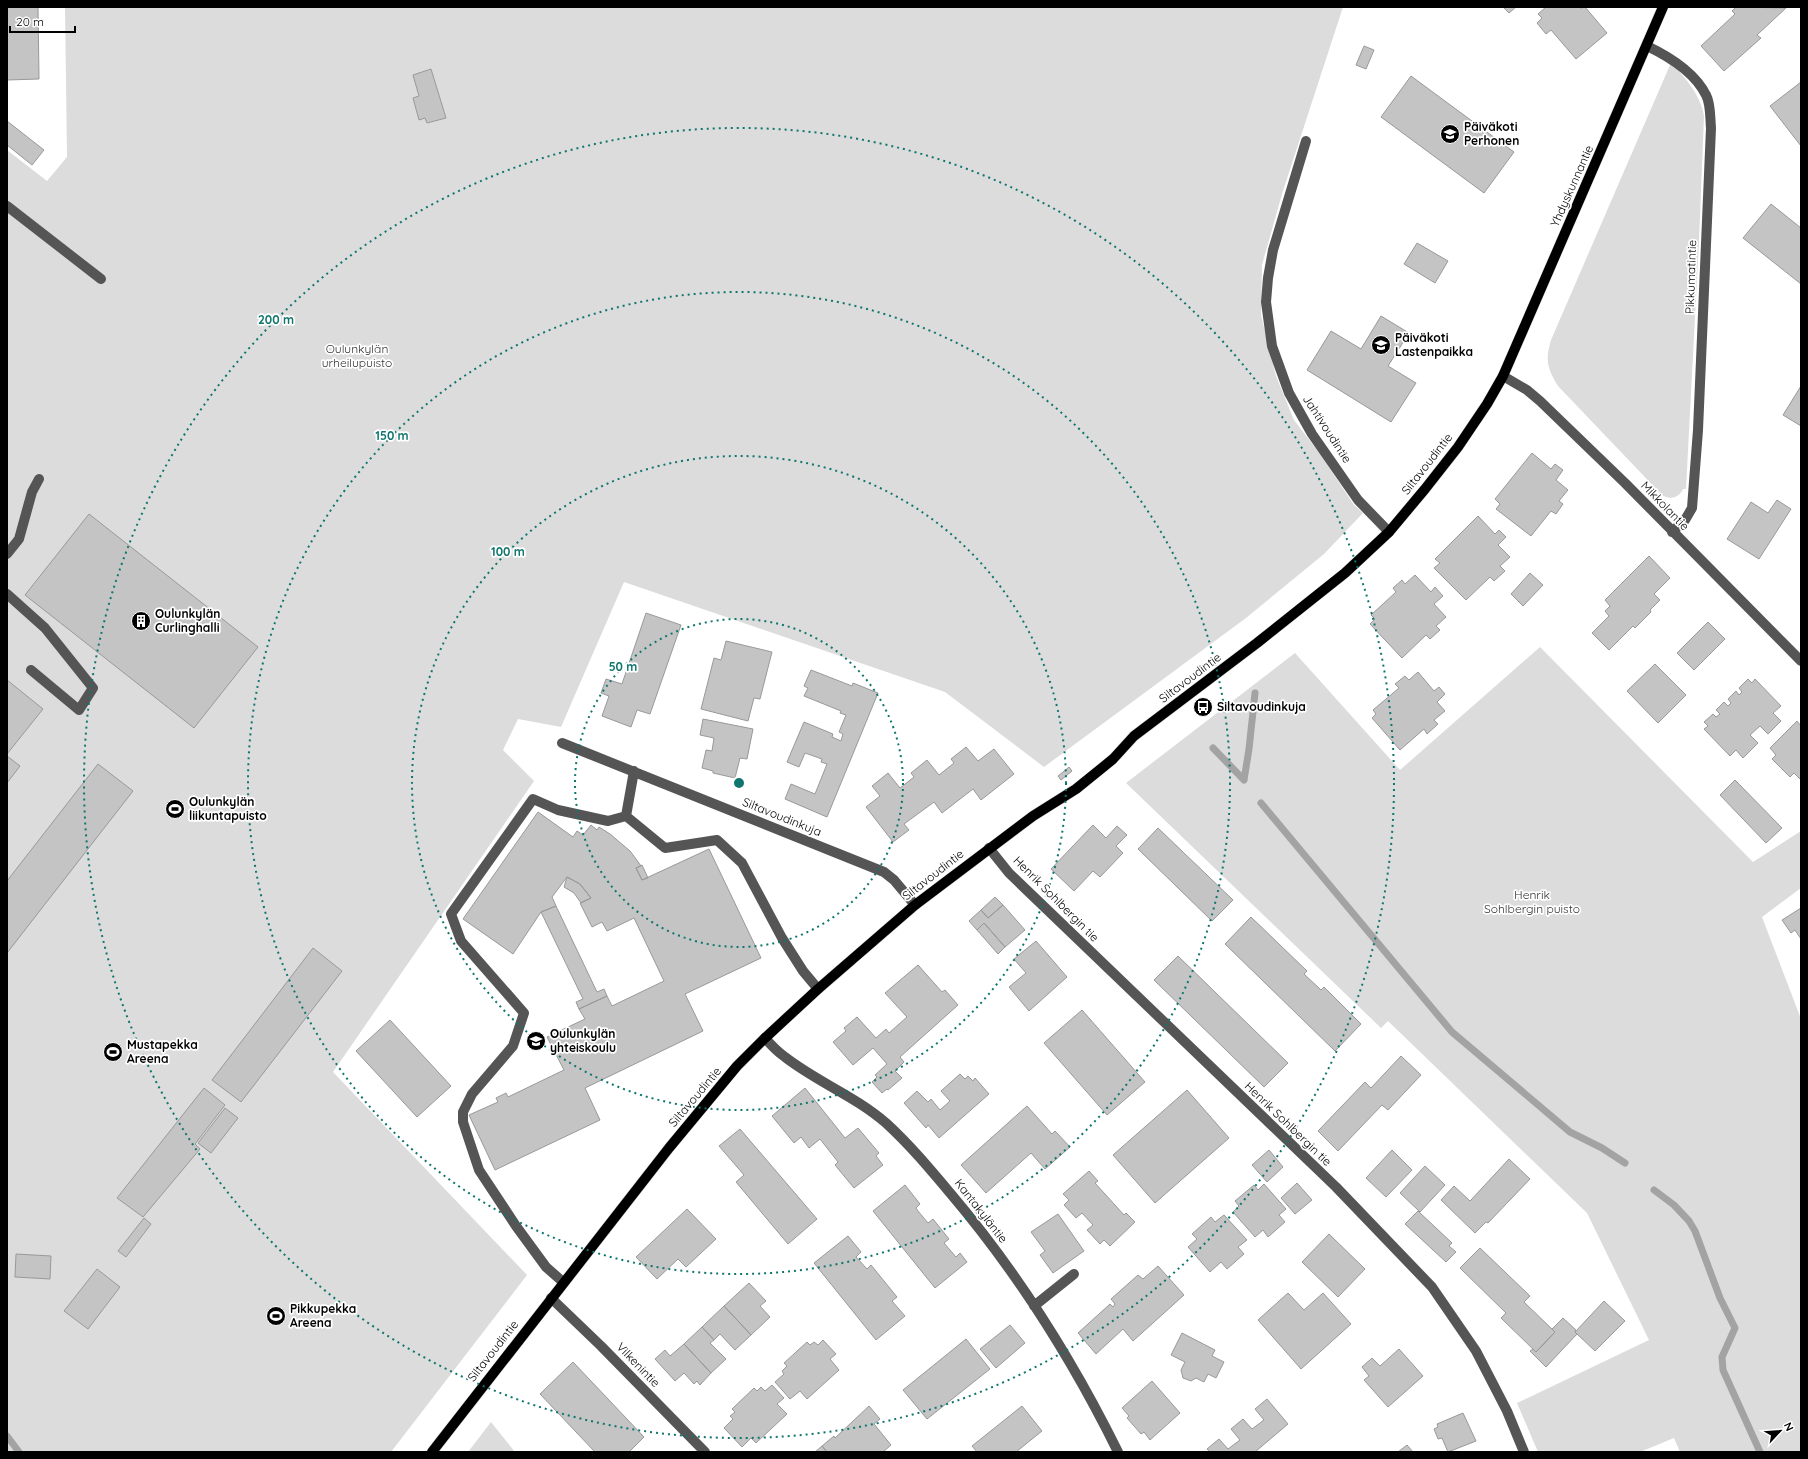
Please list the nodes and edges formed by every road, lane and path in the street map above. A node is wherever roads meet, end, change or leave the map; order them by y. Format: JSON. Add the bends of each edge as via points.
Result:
{"nodes":[{"id":1,"x":1663,"y":7,"type":"edge"},
{"id":2,"x":1647,"y":46,"type":"junction"},
{"id":3,"x":1306,"y":141,"type":"dead end"},
{"id":4,"x":7,"y":206,"type":"edge"},
{"id":5,"x":101,"y":279,"type":"dead end"},
{"id":6,"x":1503,"y":376,"type":"junction"},
{"id":7,"x":39,"y":479,"type":"dead end"},
{"id":8,"x":1388,"y":532,"type":"junction"},
{"id":9,"x":1672,"y":532,"type":"junction"},
{"id":10,"x":7,"y":554,"type":"edge"},
{"id":11,"x":7,"y":594,"type":"edge"},
{"id":12,"x":1801,"y":661,"type":"edge"},
{"id":13,"x":31,"y":670,"type":"dead end"},
{"id":14,"x":562,"y":743,"type":"dead end"},
{"id":15,"x":634,"y":771,"type":"junction"},
{"id":16,"x":626,"y":816,"type":"junction"},
{"id":17,"x":990,"y":848,"type":"junction"},
{"id":18,"x":915,"y":905,"type":"junction"},
{"id":19,"x":818,"y":989,"type":"junction"},
{"id":20,"x":765,"y":1038,"type":"junction"},
{"id":21,"x":1074,"y":1274,"type":"dead end"},
{"id":22,"x":563,"y":1282,"type":"junction"},
{"id":23,"x":551,"y":1298,"type":"junction"},
{"id":24,"x":1034,"y":1306,"type":"junction"},
{"id":25,"x":432,"y":1452,"type":"edge"},
{"id":26,"x":705,"y":1452,"type":"edge"},
{"id":27,"x":1118,"y":1452,"type":"edge"},
{"id":28,"x":1524,"y":1452,"type":"edge"}],
"edges":[{"from":1,"to":2,"type":"main road","name":"Yhdyskunnantie"},
{"from":2,"to":6,"type":"main road","name":"Yhdyskunnantie"},
{"from":2,"to":9,"type":"street","name":"Pikkumatintie","via":[[1666,55],[1696,82],[1706,95],[1711,128],[1698,430],[1692,508],[1685,520]]},
{"from":3,"to":8,"type":"street","name":"Jahtivoudintie","via":[[1273,250],[1268,278],[1266,302],[1272,346],[1289,393],[1301,417],[1358,500]]},
{"from":4,"to":5,"type":"street"},
{"from":6,"to":8,"type":"main road","name":"Siltavoudintie","via":[[1458,447]]},
{"from":6,"to":9,"type":"street","name":"Mikkolantie","via":[[1540,401]]},
{"from":7,"to":10,"type":"street","via":[[32,492],[19,539]]},
{"from":8,"to":17,"type":"main road","name":"Siltavoudintie","via":[[1345,573],[1134,736],[1113,759],[1076,789],[1033,816]]},
{"from":9,"to":12,"type":"street","name":"Mikkolantie"},
{"from":11,"to":13,"type":"street","via":[[45,628],[93,688],[79,710]]},
{"from":14,"to":15,"type":"street","name":"Siltavoudinkuja"},
{"from":15,"to":16,"type":"street"},
{"from":15,"to":18,"type":"street","name":"Siltavoudinkuja","via":[[884,872]]},
{"from":16,"to":19,"type":"street","via":[[665,848],[717,840],[742,864],[790,951]]},
{"from":16,"to":22,"type":"street","via":[[608,821],[558,810],[533,799],[451,914],[460,941],[524,1013],[512,1046],[472,1094],[463,1112],[463,1122],[479,1170],[546,1267]]},
{"from":17,"to":18,"type":"main road","name":"Siltavoudintie"},
{"from":17,"to":28,"type":"street","name":"Henrik Sohlbergin tie","via":[[1009,873],[1336,1187],[1432,1287],[1476,1351],[1507,1411]]},
{"from":18,"to":19,"type":"main road","name":"Siltavoudintie"},
{"from":19,"to":20,"type":"main road","name":"Siltavoudintie"},
{"from":20,"to":22,"type":"main road","name":"Siltavoudintie","via":[[712,1096]]},
{"from":20,"to":24,"type":"street","name":"Kantakyläntie","via":[[784,1057],[862,1104],[915,1150],[976,1224]]},
{"from":21,"to":24,"type":"street"},
{"from":22,"to":23,"type":"main road","name":"Siltavoudintie"},
{"from":23,"to":25,"type":"main road","name":"Siltavoudintie"},
{"from":23,"to":26,"type":"street","name":"Vilkenintie"},
{"from":24,"to":27,"type":"street","name":"Kantakyläntie","via":[[1094,1404]]}]}
